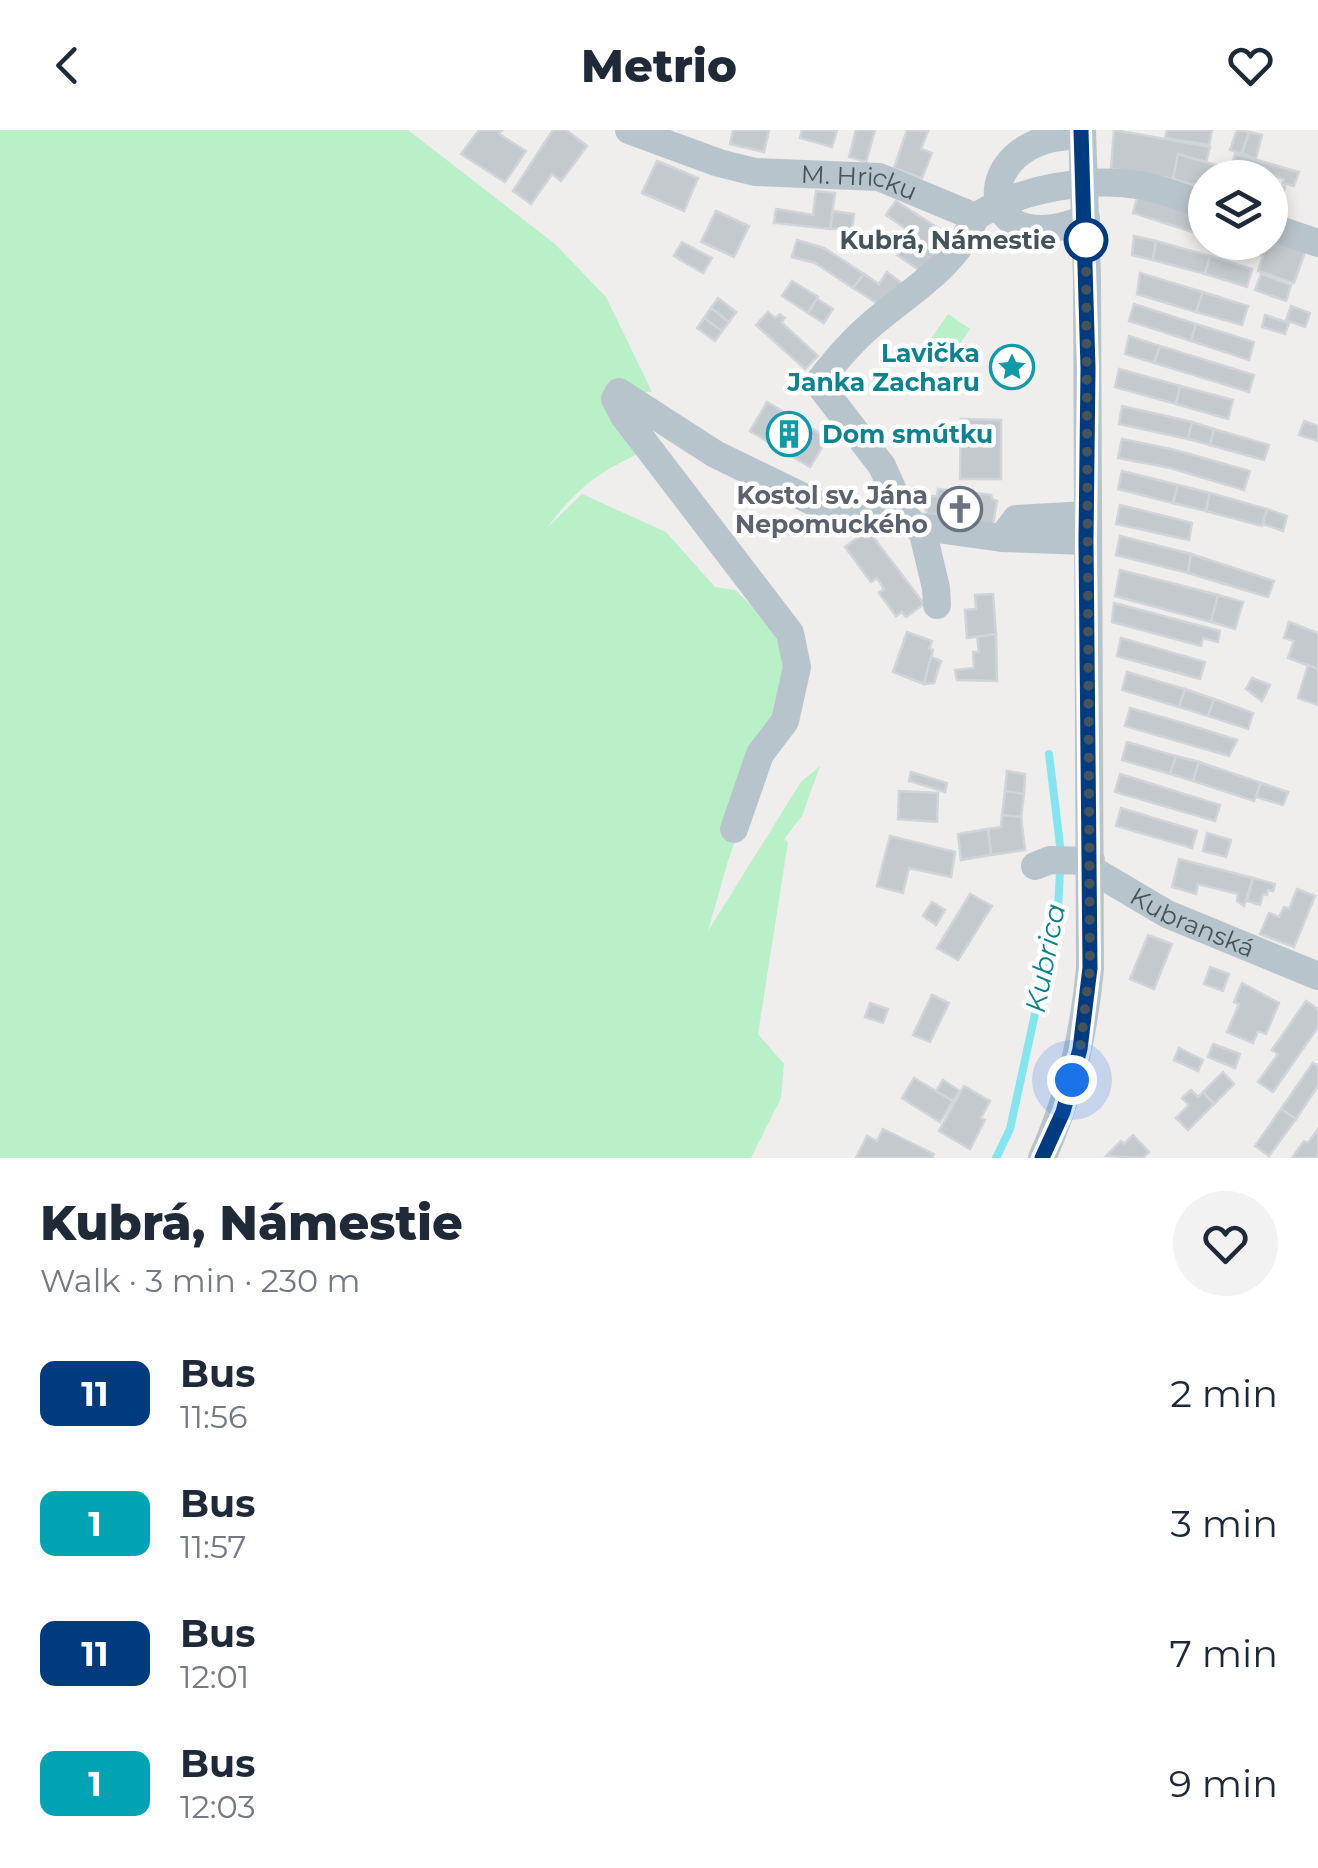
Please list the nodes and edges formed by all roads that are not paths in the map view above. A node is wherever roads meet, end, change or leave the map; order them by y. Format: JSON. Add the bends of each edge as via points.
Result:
{"nodes":[{"id":1,"x":629,"y":130,"type":"edge"},
{"id":2,"x":1081,"y":132,"type":"edge"},
{"id":3,"x":1083,"y":184,"type":"junction"},
{"id":4,"x":1188,"y":200,"type":"edge"},
{"id":5,"x":1000,"y":201,"type":"junction"},
{"id":6,"x":975,"y":217,"type":"junction"},
{"id":7,"x":1086,"y":218,"type":"junction"},
{"id":8,"x":1288,"y":233,"type":"edge"},
{"id":9,"x":1318,"y":243,"type":"edge"},
{"id":10,"x":913,"y":522,"type":"junction"},
{"id":11,"x":1086,"y":528,"type":"junction"},
{"id":12,"x":937,"y":605,"type":"dead end"},
{"id":13,"x":734,"y":829,"type":"dead end"},
{"id":14,"x":1069,"y":864,"type":"junction"},
{"id":15,"x":1318,"y":976,"type":"edge"},
{"id":16,"x":1042,"y":1158,"type":"edge"}],
"edges":[{"from":1,"to":6,"type":"street","name":"M. Hricku","via":[[756,172],[879,177]]},
{"from":2,"to":3,"type":"street"},
{"from":2,"to":5,"type":"street","via":[[1025,149],[1004,167]]},
{"from":3,"to":4,"type":"street","via":[[1144,186]]},
{"from":3,"to":5,"type":"street"},
{"from":3,"to":7,"type":"street"},
{"from":5,"to":6,"type":"street"},
{"from":5,"to":7,"type":"street","via":[[1015,224],[1033,231]]},
{"from":6,"to":10,"type":"street","via":[[969,234],[931,278],[870,325],[818,382],[882,466]]},
{"from":7,"to":11,"type":"street"},
{"from":8,"to":9,"type":"street"},
{"from":10,"to":11,"type":"street","via":[[1002,538]]},
{"from":10,"to":12,"type":"street"},
{"from":10,"to":13,"type":"street","via":[[828,509],[715,454],[619,392],[614,399],[790,633],[796,682],[785,720],[760,754]]},
{"from":11,"to":14,"type":"street"},
{"from":14,"to":15,"type":"street","name":"Kubranská","via":[[1167,914]]},
{"from":14,"to":16,"type":"street","via":[[1090,968],[1080,1049]]}]}
